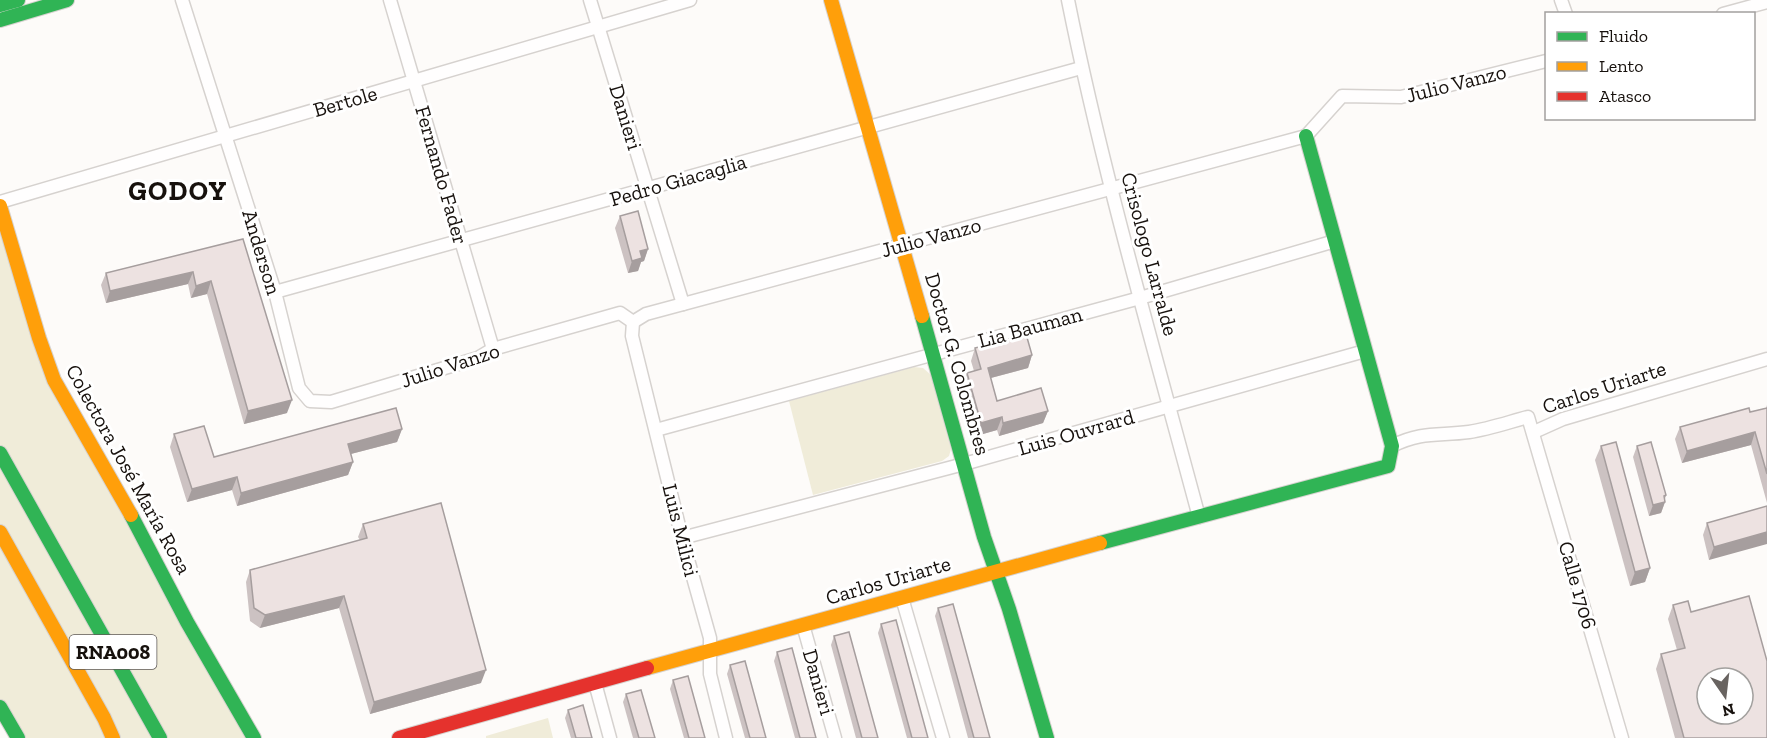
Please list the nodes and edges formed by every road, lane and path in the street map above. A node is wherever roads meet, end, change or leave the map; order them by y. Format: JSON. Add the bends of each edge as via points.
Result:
{"nodes":[{"id":1,"x":18,"y":0,"type":"edge"},
{"id":2,"x":67,"y":0,"type":"edge"},
{"id":3,"x":182,"y":0,"type":"edge"},
{"id":4,"x":390,"y":0,"type":"edge"},
{"id":5,"x":590,"y":0,"type":"edge"},
{"id":6,"x":690,"y":0,"type":"edge"},
{"id":7,"x":831,"y":0,"type":"edge"},
{"id":8,"x":1068,"y":0,"type":"edge"},
{"id":9,"x":1767,"y":2,"type":"edge"},
{"id":10,"x":0,"y":5,"type":"edge"},
{"id":11,"x":1730,"y":12,"type":"edge"},
{"id":12,"x":0,"y":20,"type":"edge"},
{"id":13,"x":598,"y":27,"type":"junction"},
{"id":14,"x":1545,"y":61,"type":"edge"},
{"id":15,"x":1081,"y":68,"type":"junction"},
{"id":16,"x":414,"y":81,"type":"junction"},
{"id":17,"x":868,"y":127,"type":"junction"},
{"id":18,"x":225,"y":136,"type":"junction"},
{"id":19,"x":1306,"y":136,"type":"junction"},
{"id":20,"x":648,"y":189,"type":"junction"},
{"id":21,"x":1111,"y":189,"type":"junction"},
{"id":22,"x":0,"y":204,"type":"edge"},
{"id":23,"x":461,"y":241,"type":"junction"},
{"id":24,"x":1335,"y":242,"type":"junction"},
{"id":25,"x":902,"y":245,"type":"junction"},
{"id":26,"x":275,"y":292,"type":"junction"},
{"id":27,"x":1140,"y":297,"type":"junction"},
{"id":28,"x":683,"y":304,"type":"junction"},
{"id":29,"x":633,"y":322,"type":"junction"},
{"id":30,"x":494,"y":350,"type":"junction"},
{"id":31,"x":1365,"y":351,"type":"junction"},
{"id":32,"x":933,"y":354,"type":"junction"},
{"id":33,"x":1767,"y":358,"type":"edge"},
{"id":34,"x":310,"y":401,"type":"joint"},
{"id":35,"x":1169,"y":406,"type":"junction"},
{"id":36,"x":656,"y":430,"type":"junction"},
{"id":37,"x":1534,"y":432,"type":"junction"},
{"id":38,"x":1392,"y":446,"type":"junction"},
{"id":39,"x":0,"y":453,"type":"edge"},
{"id":40,"x":964,"y":464,"type":"junction"},
{"id":41,"x":1199,"y":517,"type":"junction"},
{"id":42,"x":0,"y":532,"type":"edge"},
{"id":43,"x":682,"y":538,"type":"junction"},
{"id":44,"x":995,"y":571,"type":"junction"},
{"id":45,"x":902,"y":598,"type":"junction"},
{"id":46,"x":803,"y":626,"type":"junction"},
{"id":47,"x":710,"y":652,"type":"junction"},
{"id":48,"x":595,"y":683,"type":"junction"},
{"id":49,"x":0,"y":707,"type":"edge"},
{"id":50,"x":18,"y":738,"type":"edge"},
{"id":51,"x":111,"y":738,"type":"edge"},
{"id":52,"x":160,"y":738,"type":"edge"},
{"id":53,"x":254,"y":738,"type":"edge"},
{"id":54,"x":399,"y":738,"type":"edge"},
{"id":55,"x":610,"y":738,"type":"edge"},
{"id":56,"x":726,"y":738,"type":"edge"},
{"id":57,"x":835,"y":738,"type":"edge"},
{"id":58,"x":943,"y":738,"type":"edge"},
{"id":59,"x":1047,"y":738,"type":"edge"},
{"id":60,"x":1622,"y":738,"type":"edge"}],
"edges":[{"from":1,"to":10,"type":"main road"},
{"from":2,"to":12,"type":"main road"},
{"from":3,"to":18,"type":"street","name":"Anderson"},
{"from":4,"to":16,"type":"street","name":"Fernando Fader"},
{"from":5,"to":13,"type":"street","name":"Danieri"},
{"from":6,"to":13,"type":"street","name":"Bertole"},
{"from":7,"to":17,"type":"main road","name":"Doctor G. Colombres"},
{"from":8,"to":15,"type":"street","name":"Crisologo Larralde"},
{"from":9,"to":11,"type":"street"},
{"from":13,"to":16,"type":"street","name":"Bertole"},
{"from":13,"to":20,"type":"street","name":"Danieri"},
{"from":14,"to":19,"type":"street","name":"Julio Vanzo","via":[[1401,98],[1342,96]]},
{"from":15,"to":17,"type":"street","name":"Pedro Giacaglia"},
{"from":15,"to":21,"type":"street","name":"Crisologo Larralde"},
{"from":16,"to":18,"type":"street","name":"Bertole"},
{"from":16,"to":23,"type":"street","name":"Fernando Fader"},
{"from":17,"to":20,"type":"street","name":"Pedro Giacaglia"},
{"from":17,"to":25,"type":"main road","name":"Doctor G. Colombres"},
{"from":18,"to":22,"type":"street","name":"Bertole"},
{"from":18,"to":26,"type":"street","name":"Anderson"},
{"from":19,"to":21,"type":"street","name":"Julio Vanzo"},
{"from":19,"to":24,"type":"main road"},
{"from":20,"to":23,"type":"street","name":"Pedro Giacaglia"},
{"from":20,"to":28,"type":"street","name":"Danieri"},
{"from":21,"to":25,"type":"street","name":"Julio Vanzo"},
{"from":21,"to":27,"type":"street","name":"Crisologo Larralde"},
{"from":22,"to":53,"type":"main road","name":"Colectora José María Rosa","via":[[54,380],[119,490]]},
{"from":23,"to":26,"type":"street","name":"Pedro Giacaglia"},
{"from":23,"to":30,"type":"street","name":"Fernando Fader"},
{"from":24,"to":27,"type":"street","name":"Lia Bauman"},
{"from":24,"to":31,"type":"main road"},
{"from":25,"to":28,"type":"street","name":"Julio Vanzo"},
{"from":25,"to":32,"type":"main road","name":"Doctor G. Colombres"},
{"from":26,"to":34,"type":"street","name":"Anderson","via":[[299,388]]},
{"from":27,"to":32,"type":"street","name":"Lia Bauman"},
{"from":27,"to":35,"type":"street","name":"Crisologo Larralde"},
{"from":28,"to":29,"type":"street","name":"Julio Vanzo","via":[[646,314]]},
{"from":29,"to":30,"type":"street","name":"Julio Vanzo","via":[[620,313]]},
{"from":29,"to":36,"type":"street","name":"Luis Milici","via":[[632,336]]},
{"from":30,"to":34,"type":"street","name":"Julio Vanzo","via":[[331,402]]},
{"from":31,"to":35,"type":"street","name":"Luis Ouvrard"},
{"from":31,"to":38,"type":"main road"},
{"from":32,"to":36,"type":"street","name":"Lia Bauman"},
{"from":32,"to":40,"type":"main road","name":"Doctor G. Colombres"},
{"from":33,"to":37,"type":"street","name":"Carlos Uriarte","via":[[1563,419]]},
{"from":35,"to":40,"type":"street","name":"Luis Ouvrard"},
{"from":35,"to":41,"type":"street","name":"Crisologo Larralde"},
{"from":36,"to":43,"type":"street","name":"Luis Milici"},
{"from":37,"to":38,"type":"street","name":"Carlos Uriarte","via":[[1528,417],[1469,432],[1407,438]]},
{"from":37,"to":60,"type":"street","name":"Calle 1706"},
{"from":38,"to":41,"type":"main road","name":"Carlos Uriarte","via":[[1388,466]]},
{"from":39,"to":52,"type":"main road","number":"RNA008"},
{"from":40,"to":43,"type":"street","name":"Luis Ouvrard"},
{"from":40,"to":44,"type":"main road","name":"Doctor G. Colombres"},
{"from":41,"to":44,"type":"main road","name":"Carlos Uriarte"},
{"from":42,"to":51,"type":"main road","number":"RNA008","via":[[104,718]]},
{"from":43,"to":47,"type":"street","name":"Luis Milici","via":[[710,638]]},
{"from":44,"to":45,"type":"main road","name":"Carlos Uriarte"},
{"from":44,"to":59,"type":"main road","name":"Doctor G. Colombres"},
{"from":45,"to":46,"type":"main road","name":"Carlos Uriarte"},
{"from":45,"to":58,"type":"street"},
{"from":46,"to":47,"type":"main road","name":"Carlos Uriarte"},
{"from":46,"to":57,"type":"street","name":"Danieri"},
{"from":47,"to":48,"type":"main road","name":"Carlos Uriarte"},
{"from":47,"to":56,"type":"street","name":"Luis Milici","via":[[710,674]]},
{"from":48,"to":54,"type":"main road","name":"Carlos Uriarte"},
{"from":48,"to":55,"type":"street"},
{"from":49,"to":50,"type":"main road"}]}
